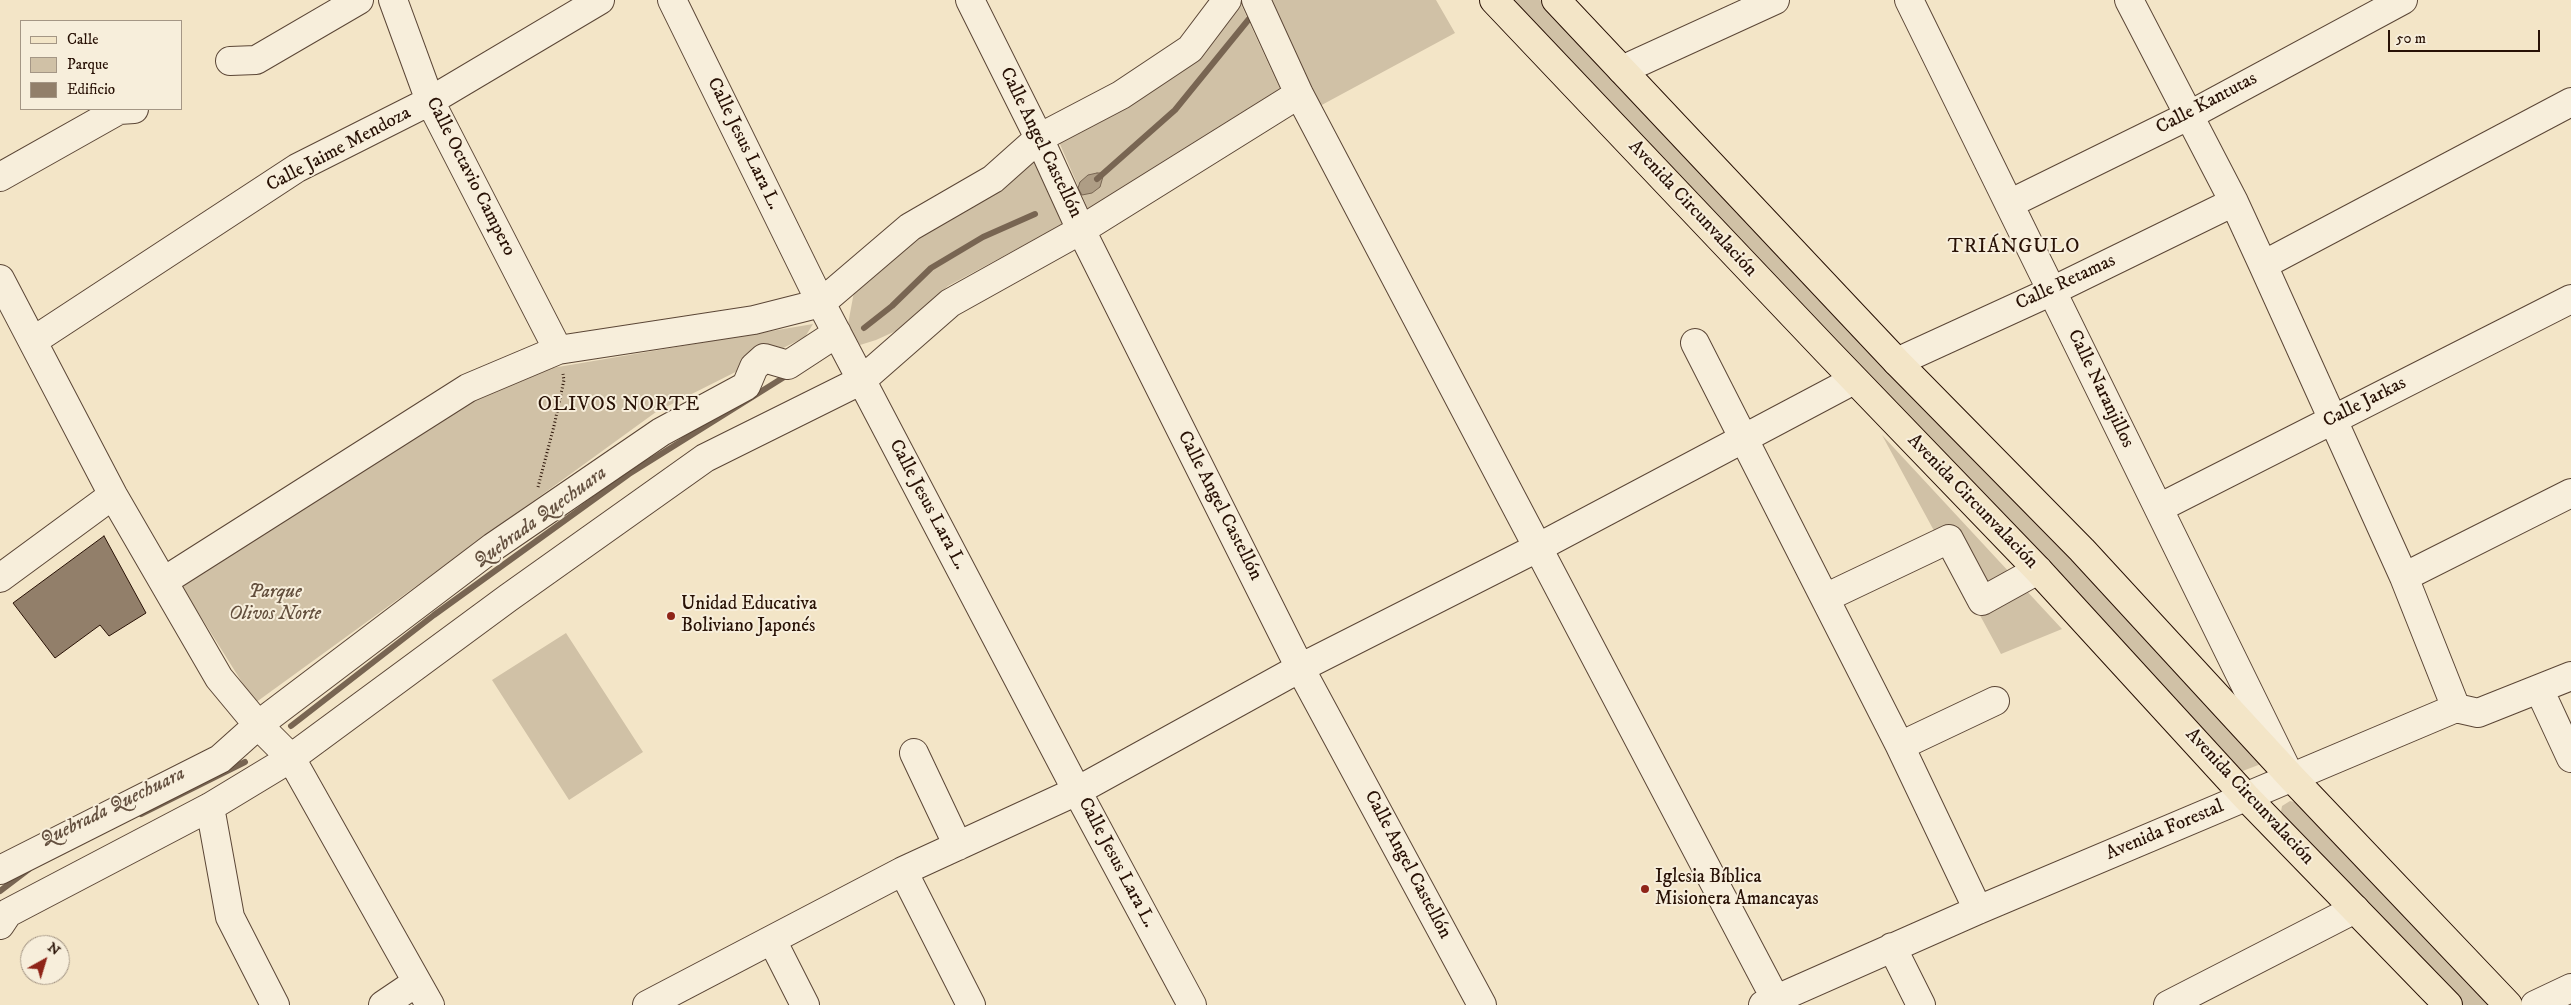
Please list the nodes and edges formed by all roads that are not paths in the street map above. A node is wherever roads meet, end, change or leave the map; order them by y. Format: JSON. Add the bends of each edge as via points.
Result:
{"nodes":[{"id":1,"x":359,"y":0,"type":"edge"},
{"id":2,"x":393,"y":0,"type":"edge"},
{"id":3,"x":600,"y":0,"type":"edge"},
{"id":4,"x":672,"y":0,"type":"edge"},
{"id":5,"x":970,"y":0,"type":"edge"},
{"id":6,"x":1228,"y":0,"type":"edge"},
{"id":7,"x":1256,"y":0,"type":"edge"},
{"id":8,"x":1494,"y":0,"type":"edge"},
{"id":9,"x":1556,"y":0,"type":"edge"},
{"id":10,"x":1775,"y":0,"type":"edge"},
{"id":11,"x":1909,"y":0,"type":"edge"},
{"id":12,"x":2129,"y":0,"type":"edge"},
{"id":13,"x":2403,"y":0,"type":"edge"},
{"id":14,"x":230,"y":61,"type":"dead end"},
{"id":15,"x":1622,"y":70,"type":"junction"},
{"id":16,"x":1299,"y":94,"type":"junction"},
{"id":17,"x":430,"y":101,"type":"junction"},
{"id":18,"x":2571,"y":102,"type":"edge"},
{"id":19,"x":119,"y":110,"type":"edge"},
{"id":20,"x":2188,"y":116,"type":"junction"},
{"id":21,"x":1039,"y":138,"type":"junction"},
{"id":22,"x":0,"y":177,"type":"edge"},
{"id":23,"x":2234,"y":202,"type":"junction"},
{"id":24,"x":2009,"y":204,"type":"junction"},
{"id":25,"x":1081,"y":230,"type":"junction"},
{"id":26,"x":2263,"y":265,"type":"junction"},
{"id":27,"x":0,"y":279,"type":"edge"},
{"id":28,"x":2052,"y":291,"type":"junction"},
{"id":29,"x":2571,"y":299,"type":"edge"},
{"id":30,"x":821,"y":302,"type":"junction"},
{"id":31,"x":837,"y":333,"type":"junction"},
{"id":32,"x":33,"y":341,"type":"junction"},
{"id":33,"x":1695,"y":343,"type":"dead end"},
{"id":34,"x":558,"y":350,"type":"junction"},
{"id":35,"x":1897,"y":362,"type":"junction"},
{"id":36,"x":862,"y":380,"type":"junction"},
{"id":37,"x":1854,"y":380,"type":"junction"},
{"id":38,"x":2334,"y":418,"type":"junction"},
{"id":39,"x":1744,"y":439,"type":"junction"},
{"id":40,"x":2571,"y":492,"type":"edge"},
{"id":41,"x":113,"y":495,"type":"junction"},
{"id":42,"x":2159,"y":508,"type":"junction"},
{"id":43,"x":1539,"y":547,"type":"junction"},
{"id":44,"x":2038,"y":570,"type":"junction"},
{"id":45,"x":2404,"y":577,"type":"junction"},
{"id":46,"x":0,"y":578,"type":"edge"},
{"id":47,"x":164,"y":581,"type":"junction"},
{"id":48,"x":1825,"y":598,"type":"junction"},
{"id":49,"x":1300,"y":668,"type":"junction"},
{"id":50,"x":2571,"y":676,"type":"edge"},
{"id":51,"x":2538,"y":689,"type":"junction"},
{"id":52,"x":1995,"y":701,"type":"dead end"},
{"id":53,"x":2456,"y":708,"type":"junction"},
{"id":54,"x":258,"y":725,"type":"junction"},
{"id":55,"x":1900,"y":746,"type":"junction"},
{"id":56,"x":914,"y":753,"type":"dead end"},
{"id":57,"x":291,"y":758,"type":"junction"},
{"id":58,"x":2571,"y":758,"type":"edge"},
{"id":59,"x":2292,"y":778,"type":"junction"},
{"id":60,"x":1077,"y":791,"type":"junction"},
{"id":61,"x":2246,"y":797,"type":"junction"},
{"id":62,"x":210,"y":807,"type":"junction"},
{"id":63,"x":958,"y":846,"type":"junction"},
{"id":64,"x":0,"y":870,"type":"edge"},
{"id":65,"x":903,"y":871,"type":"junction"},
{"id":66,"x":1978,"y":910,"type":"junction"},
{"id":67,"x":2355,"y":910,"type":"junction"},
{"id":68,"x":0,"y":925,"type":"edge"},
{"id":69,"x":772,"y":940,"type":"junction"},
{"id":70,"x":1892,"y":947,"type":"junction"},
{"id":71,"x":2571,"y":988,"type":"edge"},
{"id":72,"x":424,"y":993,"type":"edge"},
{"id":73,"x":1770,"y":1002,"type":"edge"},
{"id":74,"x":274,"y":1005,"type":"edge"},
{"id":75,"x":383,"y":1005,"type":"edge"},
{"id":76,"x":647,"y":1005,"type":"edge"},
{"id":77,"x":805,"y":1005,"type":"edge"},
{"id":78,"x":971,"y":1005,"type":"edge"},
{"id":79,"x":1192,"y":1005,"type":"edge"},
{"id":80,"x":1482,"y":1005,"type":"edge"},
{"id":81,"x":1921,"y":1005,"type":"edge"},
{"id":82,"x":2168,"y":1005,"type":"edge"},
{"id":83,"x":2448,"y":1005,"type":"edge"},
{"id":84,"x":2508,"y":1005,"type":"edge"},
{"id":85,"x":2535,"y":1005,"type":"edge"}],
"edges":[{"from":1,"to":14,"type":"street","via":[[256,60]]},
{"from":2,"to":17,"type":"street","name":"Calle Octavio Campero"},
{"from":3,"to":17,"type":"street","name":"Calle Jaime Mendoza"},
{"from":4,"to":30,"type":"street","name":"Calle Jesus Lara L."},
{"from":5,"to":21,"type":"street","name":"Calle Angel Castellón"},
{"from":6,"to":21,"type":"street","via":[[1190,49],[1120,95]]},
{"from":7,"to":16,"type":"street"},
{"from":8,"to":37,"type":"main road","name":"Avenida Circunvalación"},
{"from":9,"to":15,"type":"main road"},
{"from":10,"to":15,"type":"street"},
{"from":11,"to":24,"type":"street","name":"Calle Naranjillos"},
{"from":12,"to":20,"type":"street"},
{"from":13,"to":20,"type":"street","name":"Calle Kantutas"},
{"from":15,"to":35,"type":"main road"},
{"from":16,"to":25,"type":"street"},
{"from":16,"to":43,"type":"street"},
{"from":17,"to":32,"type":"street","name":"Calle Jaime Mendoza","via":[[297,168]]},
{"from":17,"to":34,"type":"street","name":"Calle Octavio Campero"},
{"from":18,"to":26,"type":"street"},
{"from":19,"to":22,"type":"street"},
{"from":20,"to":23,"type":"street"},
{"from":20,"to":24,"type":"street","name":"Calle Kantutas"},
{"from":21,"to":25,"type":"street","name":"Calle Angel Castellón"},
{"from":21,"to":30,"type":"street","via":[[993,179],[910,227]]},
{"from":23,"to":26,"type":"street"},
{"from":23,"to":28,"type":"street","name":"Calle Retamas"},
{"from":24,"to":28,"type":"street","name":"Calle Naranjillos"},
{"from":25,"to":36,"type":"street","via":[[950,303]]},
{"from":25,"to":49,"type":"street","name":"Calle Angel Castellón"},
{"from":26,"to":38,"type":"street"},
{"from":27,"to":32,"type":"street"},
{"from":28,"to":35,"type":"street","name":"Calle Retamas"},
{"from":28,"to":42,"type":"street","name":"Calle Naranjillos"},
{"from":29,"to":38,"type":"street","name":"Calle Jarkas"},
{"from":30,"to":31,"type":"street","name":"Calle Jesus Lara L."},
{"from":30,"to":34,"type":"street","via":[[754,320]]},
{"from":31,"to":36,"type":"street","name":"Calle Jesus Lara L."},
{"from":31,"to":54,"type":"street","via":[[788,366],[764,358],[754,367],[746,386],[661,432],[493,547]]},
{"from":32,"to":41,"type":"street"},
{"from":33,"to":39,"type":"street"},
{"from":34,"to":47,"type":"street","via":[[468,388]]},
{"from":35,"to":59,"type":"main road","via":[[2082,550]]},
{"from":36,"to":57,"type":"street","via":[[705,458]]},
{"from":36,"to":60,"type":"street","name":"Calle Jesus Lara L."},
{"from":37,"to":39,"type":"street"},
{"from":37,"to":44,"type":"main road","name":"Avenida Circunvalación"},
{"from":38,"to":42,"type":"street","name":"Calle Jarkas"},
{"from":38,"to":45,"type":"street"},
{"from":39,"to":43,"type":"street"},
{"from":39,"to":48,"type":"street"},
{"from":40,"to":45,"type":"street"},
{"from":41,"to":46,"type":"street"},
{"from":41,"to":47,"type":"street"},
{"from":42,"to":59,"type":"street","name":"Calle Naranjillos"},
{"from":43,"to":49,"type":"street"},
{"from":43,"to":73,"type":"street"},
{"from":44,"to":48,"type":"street","via":[[1982,601],[1950,539]]},
{"from":44,"to":61,"type":"main road","name":"Avenida Circunvalación"},
{"from":45,"to":53,"type":"street"},
{"from":47,"to":54,"type":"street","via":[[219,678]]},
{"from":48,"to":55,"type":"street"},
{"from":49,"to":60,"type":"street"},
{"from":49,"to":80,"type":"street","name":"Calle Angel Castellón"},
{"from":50,"to":51,"type":"street"},
{"from":51,"to":53,"type":"street","via":[[2478,713]]},
{"from":51,"to":58,"type":"street"},
{"from":52,"to":55,"type":"street"},
{"from":53,"to":59,"type":"street","name":"Avenida Forestal"},
{"from":54,"to":57,"type":"street"},
{"from":54,"to":64,"type":"street","via":[[220,759]]},
{"from":55,"to":66,"type":"street"},
{"from":56,"to":63,"type":"street"},
{"from":57,"to":62,"type":"street"},
{"from":57,"to":72,"type":"street"},
{"from":59,"to":61,"type":"street","name":"Avenida Forestal"},
{"from":59,"to":84,"type":"main road"},
{"from":60,"to":63,"type":"street"},
{"from":60,"to":79,"type":"street","name":"Calle Jesus Lara L."},
{"from":61,"to":66,"type":"street","name":"Avenida Forestal"},
{"from":61,"to":67,"type":"main road","name":"Avenida Circunvalación"},
{"from":62,"to":68,"type":"street","via":[[8,913]]},
{"from":62,"to":74,"type":"street","via":[[230,917]]},
{"from":63,"to":65,"type":"street"},
{"from":65,"to":69,"type":"street"},
{"from":65,"to":78,"type":"street"},
{"from":66,"to":70,"type":"street","name":"Avenida Forestal"},
{"from":67,"to":82,"type":"street"},
{"from":67,"to":83,"type":"main road","name":"Avenida Circunvalación"},
{"from":69,"to":76,"type":"street"},
{"from":69,"to":77,"type":"street"},
{"from":70,"to":73,"type":"street","name":"Avenida Forestal"},
{"from":70,"to":81,"type":"street"},
{"from":71,"to":85,"type":"street"},
{"from":72,"to":75,"type":"street"}]}
